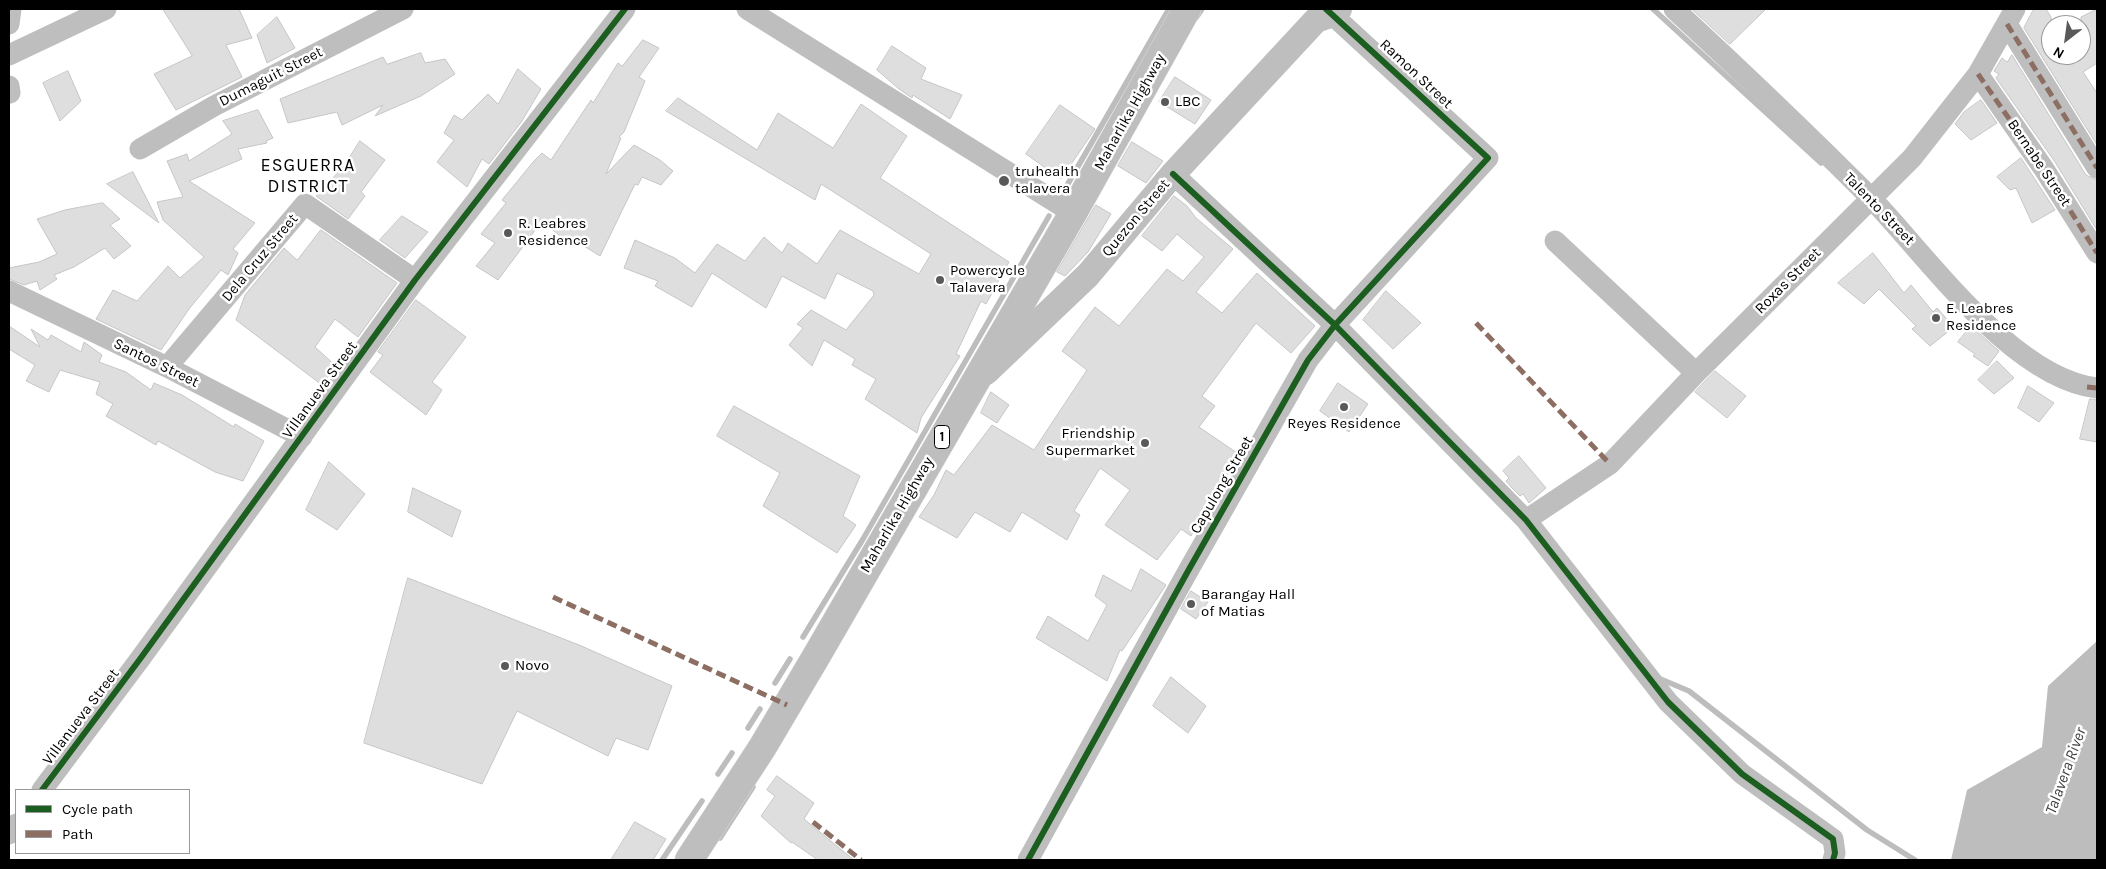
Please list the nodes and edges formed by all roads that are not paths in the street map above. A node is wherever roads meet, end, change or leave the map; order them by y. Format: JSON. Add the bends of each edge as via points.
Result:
{"nodes":[{"id":1,"x":11,"y":9,"type":"edge"},
{"id":2,"x":106,"y":9,"type":"edge"},
{"id":3,"x":403,"y":9,"type":"edge"},
{"id":4,"x":623,"y":9,"type":"edge"},
{"id":5,"x":747,"y":9,"type":"edge"},
{"id":6,"x":1187,"y":9,"type":"edge"},
{"id":7,"x":1674,"y":9,"type":"edge"},
{"id":8,"x":1333,"y":11,"type":"edge"},
{"id":9,"x":2011,"y":16,"type":"edge"},
{"id":10,"x":9,"y":24,"type":"edge"},
{"id":11,"x":9,"y":55,"type":"edge"},
{"id":12,"x":1978,"y":74,"type":"junction"},
{"id":13,"x":140,"y":149,"type":"dead end"},
{"id":14,"x":1488,"y":158,"type":"joint"},
{"id":15,"x":2097,"y":168,"type":"edge"},
{"id":16,"x":1173,"y":174,"type":"junction"},
{"id":17,"x":1870,"y":198,"type":"junction"},
{"id":18,"x":1073,"y":213,"type":"junction"},
{"id":19,"x":1555,"y":241,"type":"dead end"},
{"id":20,"x":2097,"y":253,"type":"edge"},
{"id":21,"x":414,"y":280,"type":"junction"},
{"id":22,"x":9,"y":291,"type":"edge"},
{"id":23,"x":1335,"y":325,"type":"junction"},
{"id":24,"x":167,"y":368,"type":"junction"},
{"id":25,"x":1696,"y":373,"type":"junction"},
{"id":26,"x":972,"y":384,"type":"junction"},
{"id":27,"x":2097,"y":388,"type":"edge"},
{"id":28,"x":302,"y":437,"type":"junction"},
{"id":29,"x":1526,"y":520,"type":"junction"},
{"id":30,"x":43,"y":789,"type":"edge"},
{"id":31,"x":689,"y":860,"type":"edge"},
{"id":32,"x":1028,"y":860,"type":"edge"},
{"id":33,"x":1832,"y":860,"type":"edge"}],
"edges":[{"from":1,"to":10,"type":"street"},
{"from":2,"to":11,"type":"street"},
{"from":3,"to":13,"type":"street","name":"Dumaguit Street","via":[[214,106]]},
{"from":4,"to":21,"type":"street","name":"Villanueva Street"},
{"from":5,"to":18,"type":"street"},
{"from":6,"to":18,"type":"main road","name":"Maharlika Highway","number":"1"},
{"from":7,"to":17,"type":"street","name":"Talento Street"},
{"from":8,"to":14,"type":"street","name":"Ramon Street"},
{"from":8,"to":16,"type":"street","name":"Quezon Street","via":[[1316,20]]},
{"from":9,"to":12,"type":"street","name":"Roxas Street"},
{"from":9,"to":15,"type":"street"},
{"from":12,"to":17,"type":"street","name":"Roxas Street","via":[[1912,158]]},
{"from":12,"to":20,"type":"street","name":"Bernabe Street"},
{"from":14,"to":23,"type":"street","name":"Capulong Street"},
{"from":16,"to":23,"type":"street"},
{"from":16,"to":26,"type":"street","name":"Quezon Street","via":[[1088,274]]},
{"from":17,"to":25,"type":"street","name":"Roxas Street"},
{"from":17,"to":27,"type":"street","name":"Talento Street","via":[[1985,324],[2062,378]]},
{"from":18,"to":26,"type":"main road","name":"Maharlika Highway","number":"1"},
{"from":19,"to":25,"type":"street"},
{"from":21,"to":24,"type":"street","name":"Dela Cruz Street","via":[[305,204]]},
{"from":21,"to":28,"type":"street","name":"Villanueva Street"},
{"from":22,"to":24,"type":"street","name":"Santos Street"},
{"from":23,"to":29,"type":"street"},
{"from":23,"to":32,"type":"street","name":"Capulong Street","via":[[1308,360],[1192,562]]},
{"from":24,"to":28,"type":"street","name":"Santos Street"},
{"from":25,"to":29,"type":"street","name":"Roxas Street","via":[[1610,464]]},
{"from":26,"to":31,"type":"main road","name":"Maharlika Highway","number":"1","via":[[767,739]]},
{"from":28,"to":30,"type":"street","name":"Villanueva Street"},
{"from":29,"to":33,"type":"street","via":[[1668,702],[1742,774],[1833,839],[1835,853]]}]}
